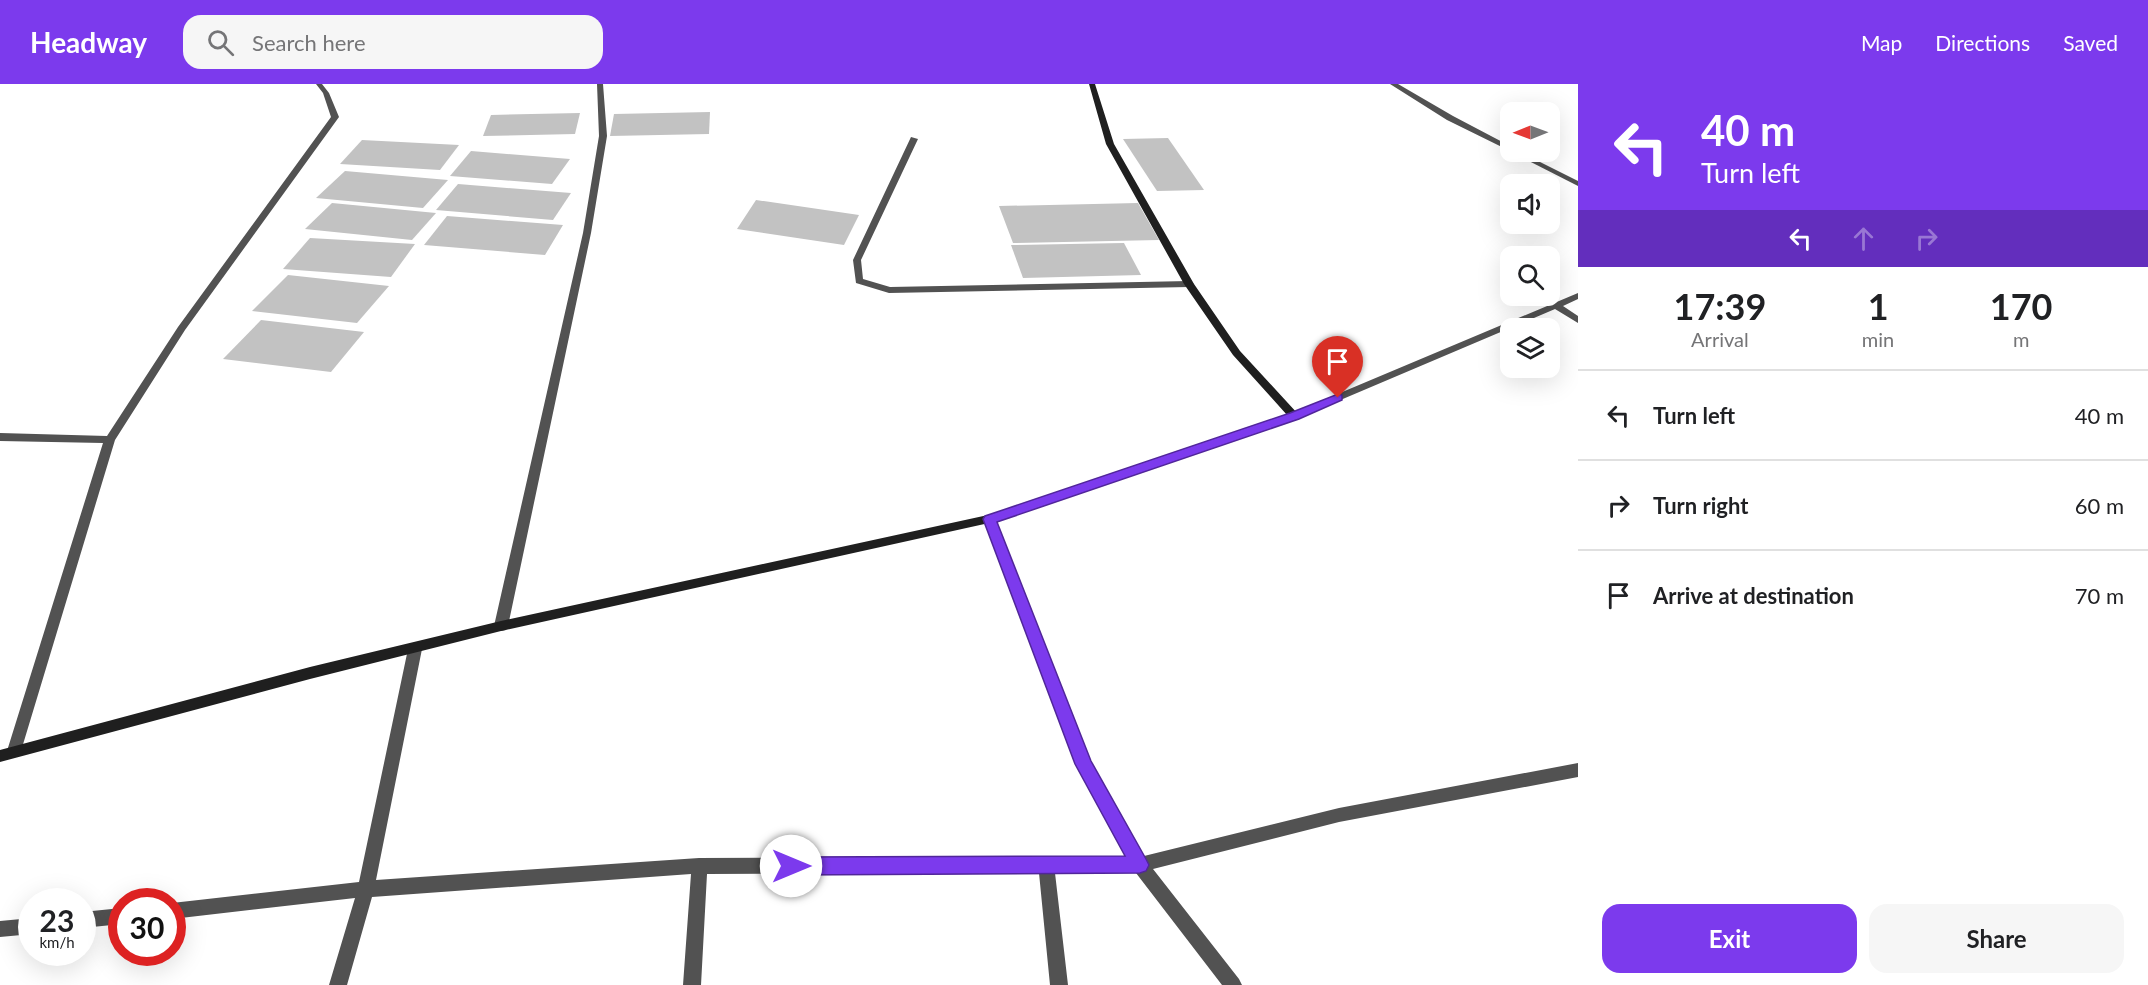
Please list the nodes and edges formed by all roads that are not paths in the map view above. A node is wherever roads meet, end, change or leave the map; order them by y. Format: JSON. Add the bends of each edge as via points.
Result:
{"nodes":[{"id":1,"x":319,"y":84,"type":"edge"},
{"id":2,"x":600,"y":84,"type":"edge"},
{"id":3,"x":1092,"y":84,"type":"edge"},
{"id":4,"x":1393,"y":84,"type":"edge"},
{"id":5,"x":914,"y":139,"type":"dead end"},
{"id":6,"x":1500,"y":144,"type":"edge"},
{"id":7,"x":1535,"y":162,"type":"edge"},
{"id":8,"x":1578,"y":184,"type":"edge"},
{"id":9,"x":1189,"y":284,"type":"junction"},
{"id":10,"x":1578,"y":296,"type":"edge"},
{"id":11,"x":1560,"y":303,"type":"edge"},
{"id":12,"x":1553,"y":306,"type":"edge"},
{"id":13,"x":1557,"y":306,"type":"edge"},
{"id":14,"x":1578,"y":320,"type":"edge"},
{"id":15,"x":1294,"y":416,"type":"junction"},
{"id":16,"x":0,"y":437,"type":"edge"},
{"id":17,"x":110,"y":440,"type":"junction"},
{"id":18,"x":989,"y":519,"type":"junction"},
{"id":19,"x":501,"y":626,"type":"junction"},
{"id":20,"x":415,"y":649,"type":"junction"},
{"id":21,"x":14,"y":751,"type":"junction"},
{"id":22,"x":0,"y":756,"type":"edge"},
{"id":23,"x":1578,"y":770,"type":"edge"},
{"id":24,"x":1140,"y":865,"type":"junction"},
{"id":25,"x":699,"y":866,"type":"junction"},
{"id":26,"x":1046,"y":866,"type":"junction"},
{"id":27,"x":366,"y":889,"type":"junction"},
{"id":28,"x":186,"y":908,"type":"edge"},
{"id":29,"x":18,"y":928,"type":"edge"},
{"id":30,"x":0,"y":930,"type":"edge"},
{"id":31,"x":338,"y":985,"type":"edge"},
{"id":32,"x":692,"y":985,"type":"edge"},
{"id":33,"x":1059,"y":985,"type":"edge"},
{"id":34,"x":1233,"y":985,"type":"edge"}],
"edges":[{"from":1,"to":17,"type":"street","via":[[334,117],[181,329]]},
{"from":2,"to":19,"type":"street","via":[[603,136],[587,233]]},
{"from":3,"to":9,"type":"street","via":[[1110,144]]},
{"from":4,"to":6,"type":"street"},
{"from":5,"to":9,"type":"street","via":[[857,261],[859,281],[889,290]]},
{"from":7,"to":8,"type":"street"},
{"from":9,"to":15,"type":"street","via":[[1236,353]]},
{"from":10,"to":11,"type":"street"},
{"from":12,"to":15,"type":"street"},
{"from":13,"to":14,"type":"street"},
{"from":15,"to":18,"type":"street"},
{"from":16,"to":17,"type":"street"},
{"from":17,"to":21,"type":"street"},
{"from":18,"to":19,"type":"street"},
{"from":18,"to":24,"type":"street","via":[[1084,764]]},
{"from":19,"to":20,"type":"street"},
{"from":20,"to":21,"type":"street"},
{"from":20,"to":27,"type":"street"},
{"from":21,"to":22,"type":"street"},
{"from":23,"to":24,"type":"street","via":[[1339,815]]},
{"from":24,"to":26,"type":"street"},
{"from":24,"to":34,"type":"street"},
{"from":25,"to":26,"type":"street"},
{"from":25,"to":27,"type":"street"},
{"from":25,"to":32,"type":"street"},
{"from":26,"to":33,"type":"street"},
{"from":27,"to":28,"type":"street"},
{"from":27,"to":31,"type":"street"},
{"from":29,"to":30,"type":"street"}]}
